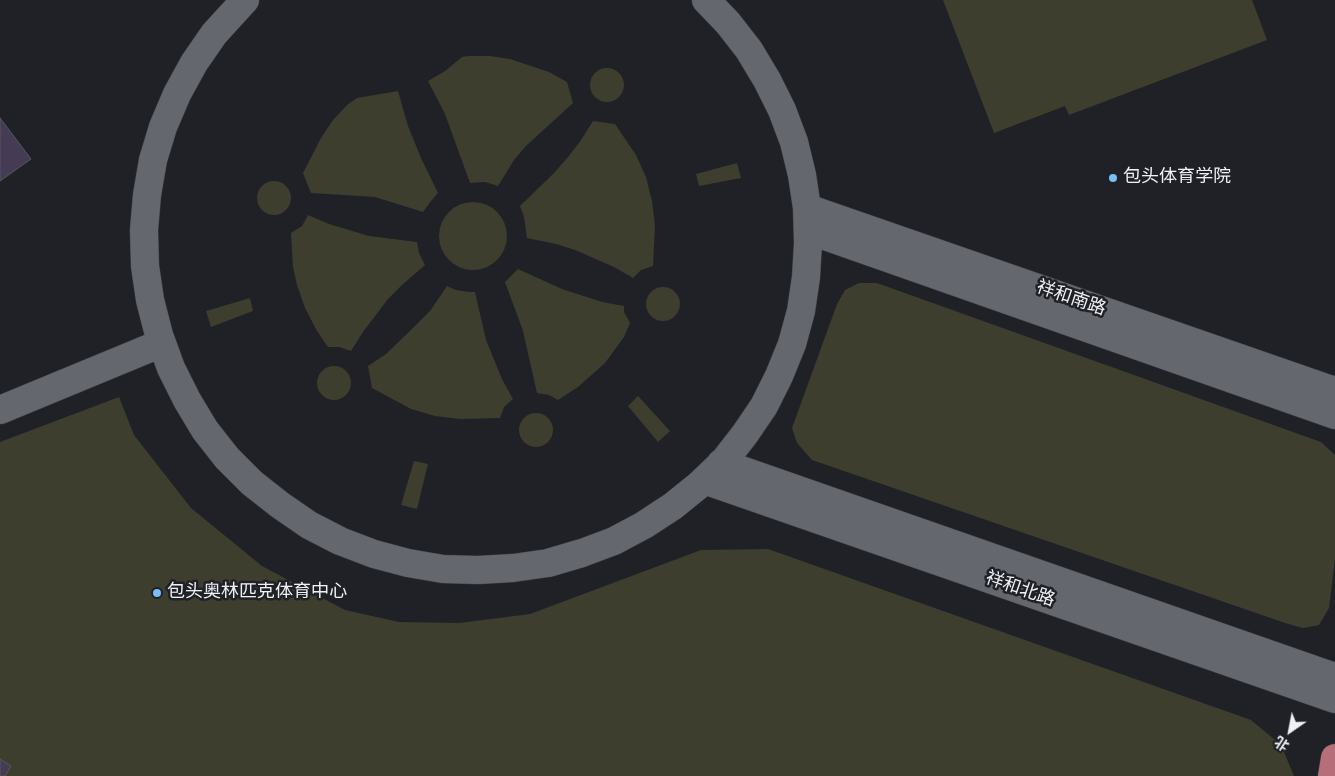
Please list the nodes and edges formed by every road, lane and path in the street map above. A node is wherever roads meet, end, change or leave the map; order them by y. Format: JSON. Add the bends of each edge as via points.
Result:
{"nodes":[{"id":1,"x":706,"y":0,"type":"edge"},
{"id":2,"x":234,"y":4,"type":"edge"},
{"id":3,"x":807,"y":219,"type":"junction"},
{"id":4,"x":162,"y":343,"type":"junction"},
{"id":5,"x":1335,"y":391,"type":"edge"},
{"id":6,"x":0,"y":410,"type":"edge"},
{"id":7,"x":1335,"y":415,"type":"edge"},
{"id":8,"x":713,"y":472,"type":"junction"},
{"id":9,"x":1335,"y":677,"type":"edge"},
{"id":10,"x":1335,"y":699,"type":"edge"},
{"id":11,"x":1335,"y":758,"type":"edge"},
{"id":12,"x":1332,"y":776,"type":"edge"}],
"edges":[{"from":1,"to":3,"type":"street","via":[[749,50],[775,95],[794,142]]},
{"from":2,"to":4,"type":"street","via":[[177,94],[153,160],[144,230],[145,266]]},
{"from":3,"to":5,"type":"street","name":"祥和南路"},
{"from":3,"to":7,"type":"street","name":"祥和南路"},
{"from":3,"to":8,"type":"street","via":[[806,277],[792,344],[764,406]]},
{"from":4,"to":6,"type":"street"},
{"from":4,"to":8,"type":"street","via":[[171,368],[205,430],[252,483],[309,525],[374,554],[408,563],[443,568],[504,569],[548,563],[582,553],[644,525],[673,506]]},
{"from":8,"to":9,"type":"street","name":"祥和北路"},
{"from":8,"to":10,"type":"street","name":"祥和北路"},
{"from":11,"to":12,"type":"main road"}]}
